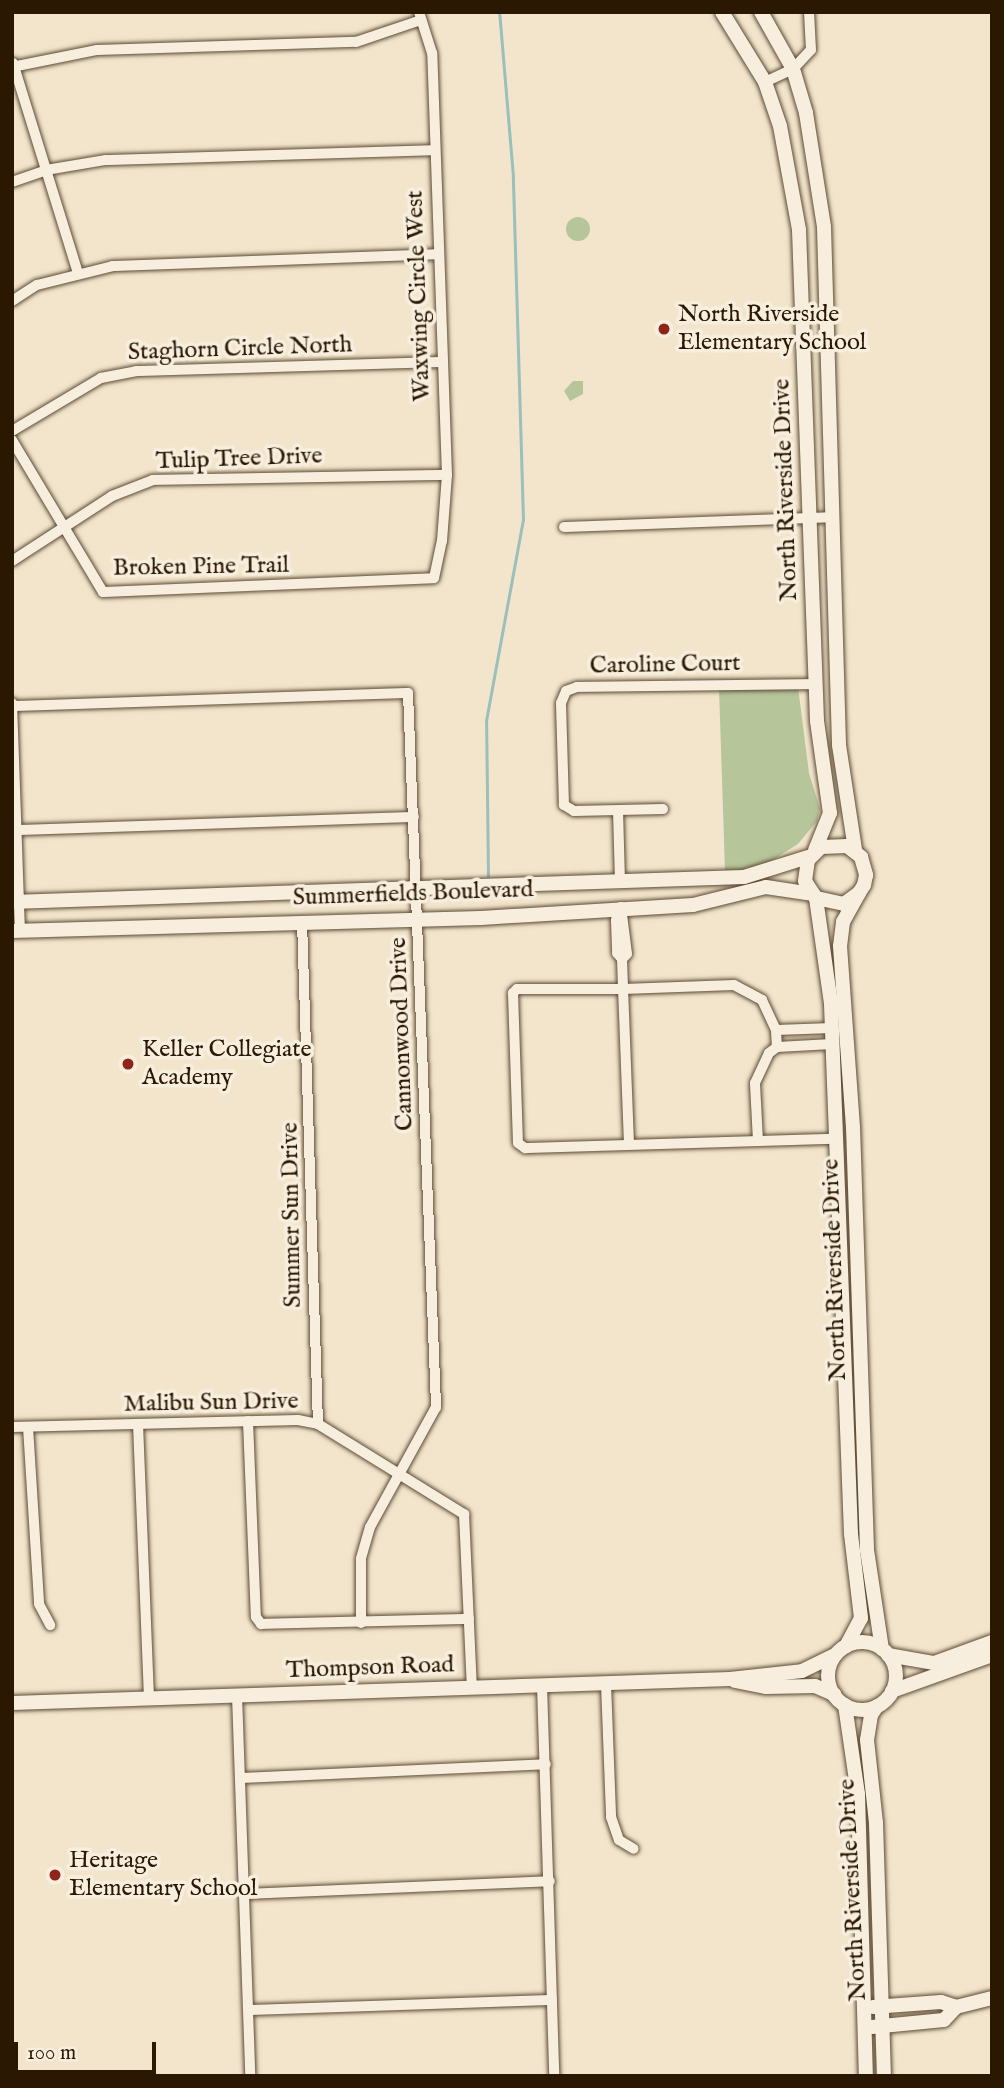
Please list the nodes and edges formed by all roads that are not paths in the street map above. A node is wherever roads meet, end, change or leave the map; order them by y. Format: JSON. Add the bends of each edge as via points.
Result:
{"nodes":[{"id":1,"x":722,"y":12,"type":"edge"},
{"id":2,"x":761,"y":12,"type":"edge"},
{"id":3,"x":809,"y":12,"type":"edge"},
{"id":4,"x":420,"y":16,"type":"edge"},
{"id":5,"x":13,"y":65,"type":"edge"},
{"id":6,"x":793,"y":69,"type":"junction"},
{"id":7,"x":765,"y":82,"type":"junction"},
{"id":8,"x":435,"y":150,"type":"junction"},
{"id":9,"x":46,"y":170,"type":"junction"},
{"id":10,"x":12,"y":182,"type":"edge"},
{"id":11,"x":439,"y":254,"type":"junction"},
{"id":12,"x":78,"y":273,"type":"junction"},
{"id":13,"x":12,"y":301,"type":"edge"},
{"id":14,"x":443,"y":362,"type":"junction"},
{"id":15,"x":12,"y":431,"type":"edge"},
{"id":16,"x":12,"y":440,"type":"edge"},
{"id":17,"x":447,"y":475,"type":"junction"},
{"id":18,"x":832,"y":517,"type":"junction"},
{"id":19,"x":810,"y":518,"type":"junction"},
{"id":20,"x":564,"y":527,"type":"dead end"},
{"id":21,"x":67,"y":528,"type":"junction"},
{"id":22,"x":12,"y":561,"type":"edge"},
{"id":23,"x":434,"y":578,"type":"joint"},
{"id":24,"x":816,"y":684,"type":"junction"},
{"id":25,"x":13,"y":704,"type":"edge"},
{"id":26,"x":663,"y":809,"type":"dead end"},
{"id":27,"x":618,"y":810,"type":"junction"},
{"id":28,"x":414,"y":817,"type":"junction"},
{"id":29,"x":17,"y":830,"type":"junction"},
{"id":30,"x":855,"y":850,"type":"junction"},
{"id":31,"x":813,"y":854,"type":"junction"},
{"id":32,"x":620,"y":882,"type":"junction"},
{"id":33,"x":417,"y":889,"type":"junction"},
{"id":34,"x":859,"y":893,"type":"junction"},
{"id":35,"x":815,"y":896,"type":"junction"},
{"id":36,"x":16,"y":902,"type":"edge"},
{"id":37,"x":621,"y":907,"type":"junction"},
{"id":38,"x":418,"y":918,"type":"junction"},
{"id":39,"x":302,"y":921,"type":"junction"},
{"id":40,"x":16,"y":931,"type":"edge"},
{"id":41,"x":623,"y":989,"type":"junction"},
{"id":42,"x":832,"y":1028,"type":"junction"},
{"id":43,"x":776,"y":1030,"type":"junction"},
{"id":44,"x":832,"y":1044,"type":"junction"},
{"id":45,"x":777,"y":1046,"type":"junction"},
{"id":46,"x":837,"y":1139,"type":"junction"},
{"id":47,"x":758,"y":1141,"type":"junction"},
{"id":48,"x":629,"y":1144,"type":"junction"},
{"id":49,"x":860,"y":1342,"type":"junction"},
{"id":50,"x":844,"y":1343,"type":"junction"},
{"id":51,"x":248,"y":1421,"type":"junction"},
{"id":52,"x":138,"y":1424,"type":"junction"},
{"id":53,"x":318,"y":1424,"type":"junction"},
{"id":54,"x":12,"y":1427,"type":"edge"},
{"id":55,"x":28,"y":1427,"type":"junction"},
{"id":56,"x":402,"y":1474,"type":"junction"},
{"id":57,"x":469,"y":1619,"type":"junction"},
{"id":58,"x":361,"y":1623,"type":"junction"},
{"id":59,"x":50,"y":1625,"type":"dead end"},
{"id":60,"x":992,"y":1642,"type":"edge"},
{"id":61,"x":840,"y":1651,"type":"junction"},
{"id":62,"x":885,"y":1652,"type":"junction"},
{"id":63,"x":992,"y":1655,"type":"edge"},
{"id":64,"x":730,"y":1679,"type":"junction"},
{"id":65,"x":606,"y":1684,"type":"junction"},
{"id":66,"x":542,"y":1685,"type":"junction"},
{"id":67,"x":472,"y":1687,"type":"junction"},
{"id":68,"x":892,"y":1691,"type":"junction"},
{"id":69,"x":237,"y":1695,"type":"junction"},
{"id":70,"x":834,"y":1695,"type":"junction"},
{"id":71,"x":149,"y":1698,"type":"junction"},
{"id":72,"x":12,"y":1703,"type":"edge"},
{"id":73,"x":845,"y":1705,"type":"junction"},
{"id":74,"x":877,"y":1706,"type":"junction"},
{"id":75,"x":545,"y":1764,"type":"junction"},
{"id":76,"x":241,"y":1778,"type":"junction"},
{"id":77,"x":634,"y":1849,"type":"dead end"},
{"id":78,"x":550,"y":1881,"type":"junction"},
{"id":79,"x":244,"y":1894,"type":"junction"},
{"id":80,"x":992,"y":1998,"type":"edge"},
{"id":81,"x":552,"y":2000,"type":"junction"},
{"id":82,"x":865,"y":2007,"type":"junction"},
{"id":83,"x":882,"y":2007,"type":"junction"},
{"id":84,"x":956,"y":2007,"type":"junction"},
{"id":85,"x":248,"y":2010,"type":"junction"},
{"id":86,"x":865,"y":2027,"type":"junction"},
{"id":87,"x":882,"y":2027,"type":"junction"},
{"id":88,"x":250,"y":2076,"type":"edge"},
{"id":89,"x":554,"y":2076,"type":"edge"},
{"id":90,"x":866,"y":2076,"type":"edge"},
{"id":91,"x":884,"y":2076,"type":"edge"}],
"edges":[{"from":1,"to":7,"type":"main road","name":"North Riverside Drive"},
{"from":2,"to":6,"type":"main road","name":"North Riverside Drive"},
{"from":3,"to":6,"type":"street","via":[[811,50]]},
{"from":4,"to":5,"type":"street","via":[[356,42],[97,50]]},
{"from":4,"to":8,"type":"street","name":"Waxwing Circle West","via":[[432,53]]},
{"from":5,"to":9,"type":"street"},
{"from":6,"to":7,"type":"street"},
{"from":6,"to":18,"type":"main road","name":"North Riverside Drive","via":[[806,113],[824,227]]},
{"from":7,"to":19,"type":"main road","name":"North Riverside Drive","via":[[780,126],[800,230]]},
{"from":8,"to":9,"type":"street","via":[[106,160]]},
{"from":8,"to":11,"type":"street","name":"Waxwing Circle West"},
{"from":9,"to":10,"type":"street"},
{"from":9,"to":12,"type":"street"},
{"from":11,"to":12,"type":"street","via":[[113,266]]},
{"from":11,"to":14,"type":"street","name":"Waxwing Circle West"},
{"from":12,"to":13,"type":"street","via":[[37,285]]},
{"from":14,"to":15,"type":"street","name":"Staghorn Circle North","via":[[136,371],[101,378]]},
{"from":14,"to":17,"type":"street","name":"Waxwing Circle West"},
{"from":16,"to":21,"type":"street","name":"Broken Pine Trail"},
{"from":17,"to":21,"type":"street","name":"Tulip Tree Drive","via":[[153,480],[112,496]]},
{"from":17,"to":23,"type":"street","name":"Waxwing Circle West"},
{"from":18,"to":19,"type":"street"},
{"from":18,"to":30,"type":"main road","name":"North Riverside Drive","via":[[839,746]]},
{"from":19,"to":20,"type":"street"},
{"from":19,"to":24,"type":"main road","name":"North Riverside Drive"},
{"from":21,"to":22,"type":"street","name":"Tulip Tree Drive"},
{"from":21,"to":23,"type":"street","name":"Broken Pine Trail","via":[[103,592]]},
{"from":24,"to":27,"type":"street","name":"Caroline Court","via":[[570,688],[561,703],[564,805],[574,811]]},
{"from":24,"to":31,"type":"main road","name":"North Riverside Drive","via":[[830,813]]},
{"from":25,"to":28,"type":"street","name":"Cannonwood Drive","via":[[408,693]]},
{"from":25,"to":29,"type":"street"},
{"from":26,"to":27,"type":"street","name":"Caroline Court"},
{"from":27,"to":32,"type":"street"},
{"from":28,"to":29,"type":"street"},
{"from":28,"to":33,"type":"street","name":"Cannonwood Drive"},
{"from":29,"to":36,"type":"street"},
{"from":30,"to":31,"type":"main road","via":[[830,844]]},
{"from":30,"to":34,"type":"main road","name":"North Riverside Drive","via":[[866,876]]},
{"from":31,"to":32,"type":"main road","name":"Summerfields Boulevard","via":[[744,877]]},
{"from":31,"to":35,"type":"main road","name":"North Riverside Drive","via":[[805,870]]},
{"from":32,"to":33,"type":"main road","name":"Summerfields Boulevard"},
{"from":32,"to":37,"type":"main road"},
{"from":33,"to":36,"type":"main road","name":"Summerfields Boulevard"},
{"from":33,"to":38,"type":"street","name":"Cannonwood Drive"},
{"from":34,"to":35,"type":"main road","via":[[834,905]]},
{"from":34,"to":49,"type":"main road","name":"North Riverside Drive","via":[[843,922],[840,946],[851,1089]]},
{"from":35,"to":37,"type":"main road","name":"Summerfields Boulevard","via":[[766,887],[693,905]]},
{"from":35,"to":42,"type":"main road","name":"North Riverside Drive"},
{"from":36,"to":40,"type":"street"},
{"from":37,"to":38,"type":"main road","name":"Summerfields Boulevard"},
{"from":37,"to":41,"type":"street","via":[[616,920]]},
{"from":38,"to":39,"type":"main road","name":"Summerfields Boulevard"},
{"from":38,"to":56,"type":"street","name":"Cannonwood Drive","via":[[436,1407]]},
{"from":39,"to":40,"type":"main road","name":"Summerfields Boulevard"},
{"from":39,"to":53,"type":"street","name":"Summer Sun Drive"},
{"from":41,"to":43,"type":"street","via":[[734,985],[762,1000]]},
{"from":41,"to":48,"type":"street"},
{"from":41,"to":48,"type":"street","via":[[517,989],[513,993],[515,1137],[525,1148]]},
{"from":42,"to":43,"type":"street"},
{"from":42,"to":44,"type":"main road","name":"North Riverside Drive"},
{"from":43,"to":45,"type":"street"},
{"from":44,"to":45,"type":"street"},
{"from":44,"to":46,"type":"main road","name":"North Riverside Drive"},
{"from":45,"to":47,"type":"street","via":[[759,1067],[755,1083]]},
{"from":46,"to":47,"type":"street"},
{"from":46,"to":50,"type":"main road","name":"North Riverside Drive"},
{"from":47,"to":48,"type":"street"},
{"from":49,"to":50,"type":"main road"},
{"from":49,"to":62,"type":"main road","name":"North Riverside Drive","via":[[867,1550]]},
{"from":50,"to":61,"type":"main road","name":"North Riverside Drive","via":[[852,1551],[861,1618]]},
{"from":51,"to":52,"type":"street","name":"Malibu Sun Drive"},
{"from":51,"to":53,"type":"street","name":"Malibu Sun Drive"},
{"from":51,"to":58,"type":"street","via":[[256,1617],[261,1624]]},
{"from":52,"to":55,"type":"street","name":"Malibu Sun Drive"},
{"from":52,"to":71,"type":"street"},
{"from":53,"to":56,"type":"street","name":"Malibu Sun Drive"},
{"from":54,"to":55,"type":"street","name":"Malibu Sun Drive"},
{"from":55,"to":59,"type":"street","via":[[39,1604]]},
{"from":56,"to":57,"type":"street","name":"Malibu Sun Drive","via":[[464,1514]]},
{"from":56,"to":58,"type":"street","name":"Cannonwood Drive","via":[[370,1527],[361,1559]]},
{"from":57,"to":58,"type":"street"},
{"from":57,"to":67,"type":"street","name":"Malibu Sun Drive"},
{"from":60,"to":62,"type":"main road","via":[[934,1663]]},
{"from":61,"to":62,"type":"main road","via":[[864,1642]]},
{"from":61,"to":64,"type":"main road","name":"Thompson Road","via":[[802,1671]]},
{"from":61,"to":70,"type":"main road","name":"North Riverside Drive","via":[[828,1674]]},
{"from":62,"to":68,"type":"main road","name":"North Riverside Drive","via":[[895,1669]]},
{"from":63,"to":68,"type":"main road"},
{"from":64,"to":65,"type":"main road","name":"Thompson Road"},
{"from":64,"to":70,"type":"main road","name":"Thompson Road","via":[[766,1687],[815,1686]]},
{"from":65,"to":66,"type":"main road","name":"Thompson Road"},
{"from":65,"to":77,"type":"street","via":[[611,1817],[619,1840]]},
{"from":66,"to":67,"type":"main road","name":"Thompson Road"},
{"from":66,"to":75,"type":"street"},
{"from":67,"to":69,"type":"main road","name":"Thompson Road"},
{"from":68,"to":74,"type":"main road","name":"North Riverside Drive"},
{"from":69,"to":71,"type":"main road","name":"Thompson Road"},
{"from":69,"to":76,"type":"street"},
{"from":70,"to":73,"type":"main road"},
{"from":71,"to":72,"type":"main road","name":"Thompson Road"},
{"from":73,"to":74,"type":"main road","via":[[861,1710]]},
{"from":73,"to":82,"type":"main road","name":"North Riverside Drive","via":[[858,1794]]},
{"from":74,"to":83,"type":"main road","name":"North Riverside Drive","via":[[867,1740],[876,1823]]},
{"from":75,"to":76,"type":"street"},
{"from":75,"to":78,"type":"street"},
{"from":76,"to":79,"type":"street"},
{"from":78,"to":79,"type":"street"},
{"from":78,"to":81,"type":"street"},
{"from":79,"to":85,"type":"street"},
{"from":80,"to":84,"type":"main road"},
{"from":81,"to":85,"type":"street"},
{"from":81,"to":89,"type":"street"},
{"from":82,"to":83,"type":"main road"},
{"from":82,"to":86,"type":"main road","name":"North Riverside Drive"},
{"from":83,"to":84,"type":"main road","via":[[941,2002]]},
{"from":83,"to":87,"type":"main road","name":"North Riverside Drive"},
{"from":84,"to":87,"type":"main road","via":[[944,2020]]},
{"from":85,"to":88,"type":"street"},
{"from":86,"to":87,"type":"main road"},
{"from":86,"to":90,"type":"main road","name":"North Riverside Drive"},
{"from":87,"to":91,"type":"main road","name":"North Riverside Drive"}]}
